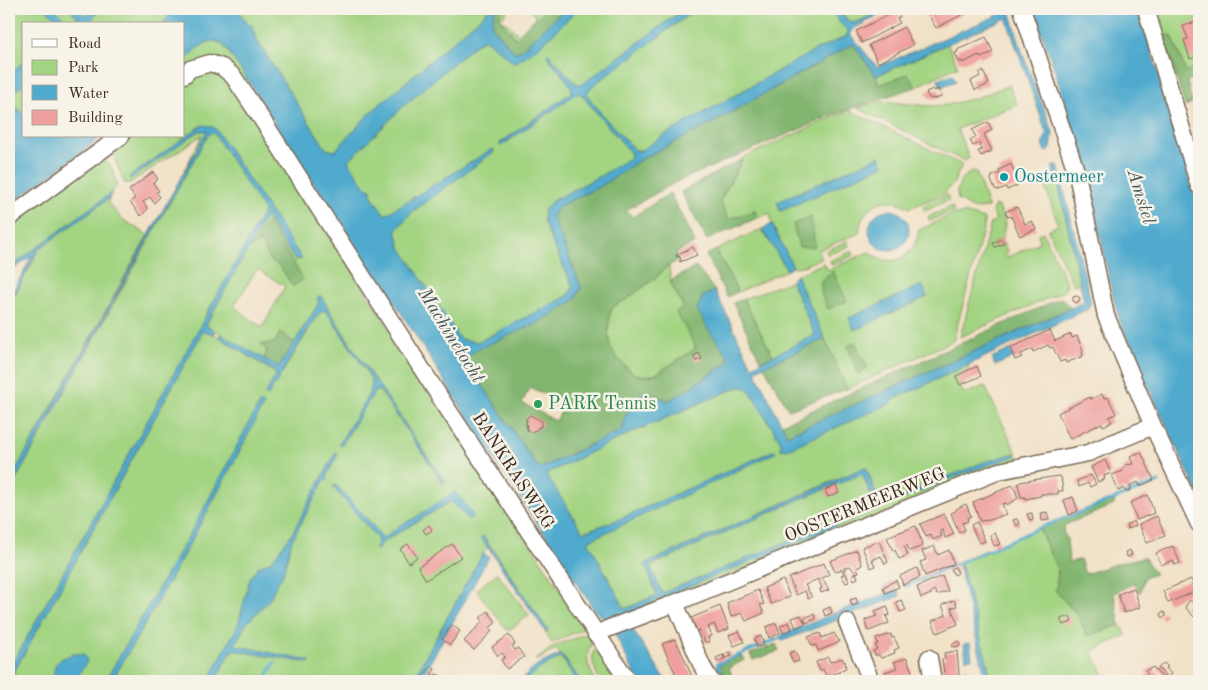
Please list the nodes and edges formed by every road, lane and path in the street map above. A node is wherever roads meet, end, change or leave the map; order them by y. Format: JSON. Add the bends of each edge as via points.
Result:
{"nodes":[{"id":1,"x":1022,"y":9,"type":"edge"},
{"id":2,"x":1146,"y":9,"type":"edge"},
{"id":3,"x":185,"y":74,"type":"edge"},
{"id":4,"x":118,"y":138,"type":"edge"},
{"id":5,"x":1199,"y":186,"type":"edge"},
{"id":6,"x":9,"y":218,"type":"edge"},
{"id":7,"x":1153,"y":426,"type":"junction"},
{"id":8,"x":1199,"y":524,"type":"edge"},
{"id":9,"x":675,"y":603,"type":"junction"},
{"id":10,"x":848,"y":622,"type":"dead end"},
{"id":11,"x":601,"y":632,"type":"junction"},
{"id":12,"x":929,"y":658,"type":"dead end"},
{"id":13,"x":628,"y":681,"type":"edge"},
{"id":14,"x":711,"y":681,"type":"edge"},
{"id":15,"x":871,"y":681,"type":"edge"},
{"id":16,"x":933,"y":681,"type":"edge"}],
"edges":[{"from":1,"to":7,"type":"street","via":[[1077,174],[1106,316]]},
{"from":2,"to":5,"type":"street"},
{"from":3,"to":11,"type":"street","name":"BANKRASWEG","via":[[190,69],[210,63],[233,76],[443,402]]},
{"from":4,"to":6,"type":"street"},
{"from":7,"to":8,"type":"street"},
{"from":7,"to":9,"type":"street","name":"OOSTERMEERWEG","via":[[1088,453],[999,471]]},
{"from":9,"to":11,"type":"street","name":"OOSTERMEERWEG"},
{"from":9,"to":14,"type":"street"},
{"from":10,"to":15,"type":"street"},
{"from":11,"to":13,"type":"street","name":"BANKRASWEG"},
{"from":12,"to":16,"type":"street"}]}
